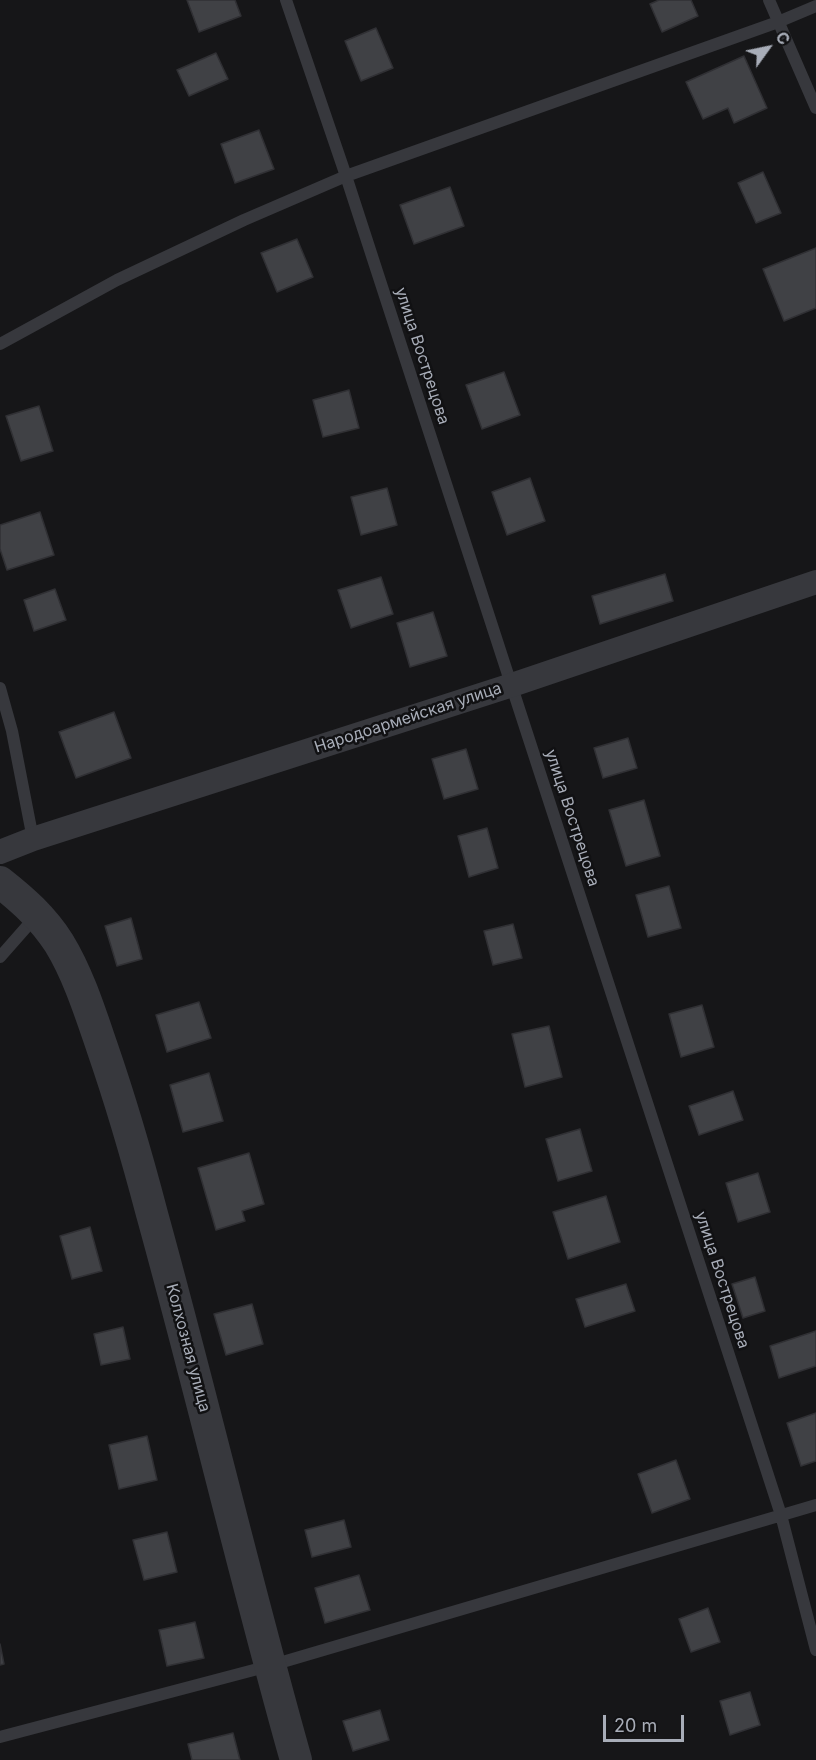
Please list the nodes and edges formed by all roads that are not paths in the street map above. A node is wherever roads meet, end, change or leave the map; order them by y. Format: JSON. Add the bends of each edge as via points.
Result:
{"nodes":[{"id":1,"x":286,"y":0,"type":"edge"},
{"id":2,"x":769,"y":0,"type":"edge"},
{"id":3,"x":816,"y":6,"type":"edge"},
{"id":4,"x":777,"y":22,"type":"junction"},
{"id":5,"x":816,"y":108,"type":"edge"},
{"id":6,"x":346,"y":176,"type":"junction"},
{"id":7,"x":0,"y":344,"type":"edge"},
{"id":8,"x":816,"y":582,"type":"edge"},
{"id":9,"x":512,"y":685,"type":"junction"},
{"id":10,"x":0,"y":688,"type":"edge"},
{"id":11,"x":33,"y":839,"type":"junction"},
{"id":12,"x":0,"y":852,"type":"edge"},
{"id":13,"x":0,"y":882,"type":"edge"},
{"id":14,"x":38,"y":914,"type":"junction"},
{"id":15,"x":0,"y":957,"type":"edge"},
{"id":16,"x":816,"y":1505,"type":"edge"},
{"id":17,"x":781,"y":1515,"type":"junction"},
{"id":18,"x":816,"y":1650,"type":"edge"},
{"id":19,"x":269,"y":1666,"type":"junction"},
{"id":20,"x":0,"y":1737,"type":"edge"},
{"id":21,"x":296,"y":1760,"type":"edge"}],
"edges":[{"from":1,"to":6,"type":"lane","name":"улица Вострецова"},
{"from":2,"to":4,"type":"lane"},
{"from":3,"to":4,"type":"lane"},
{"from":4,"to":5,"type":"lane"},
{"from":4,"to":6,"type":"lane"},
{"from":6,"to":7,"type":"lane","via":[[117,280]]},
{"from":6,"to":9,"type":"lane","name":"улица Вострецова"},
{"from":8,"to":9,"type":"street","name":"Народоармейская улица"},
{"from":9,"to":11,"type":"street","name":"Народоармейская улица"},
{"from":9,"to":17,"type":"lane","name":"улица Вострецова"},
{"from":10,"to":11,"type":"lane"},
{"from":11,"to":12,"type":"street","name":"Народоармейская улица"},
{"from":13,"to":14,"type":"street","name":"Колхозная улица"},
{"from":14,"to":15,"type":"lane"},
{"from":14,"to":19,"type":"street","name":"Колхозная улица","via":[[75,975],[125,1115]]},
{"from":16,"to":17,"type":"lane"},
{"from":17,"to":18,"type":"lane","name":"улица Вострецова"},
{"from":17,"to":19,"type":"lane"},
{"from":19,"to":20,"type":"lane"},
{"from":19,"to":21,"type":"street","name":"Колхозная улица"}]}
